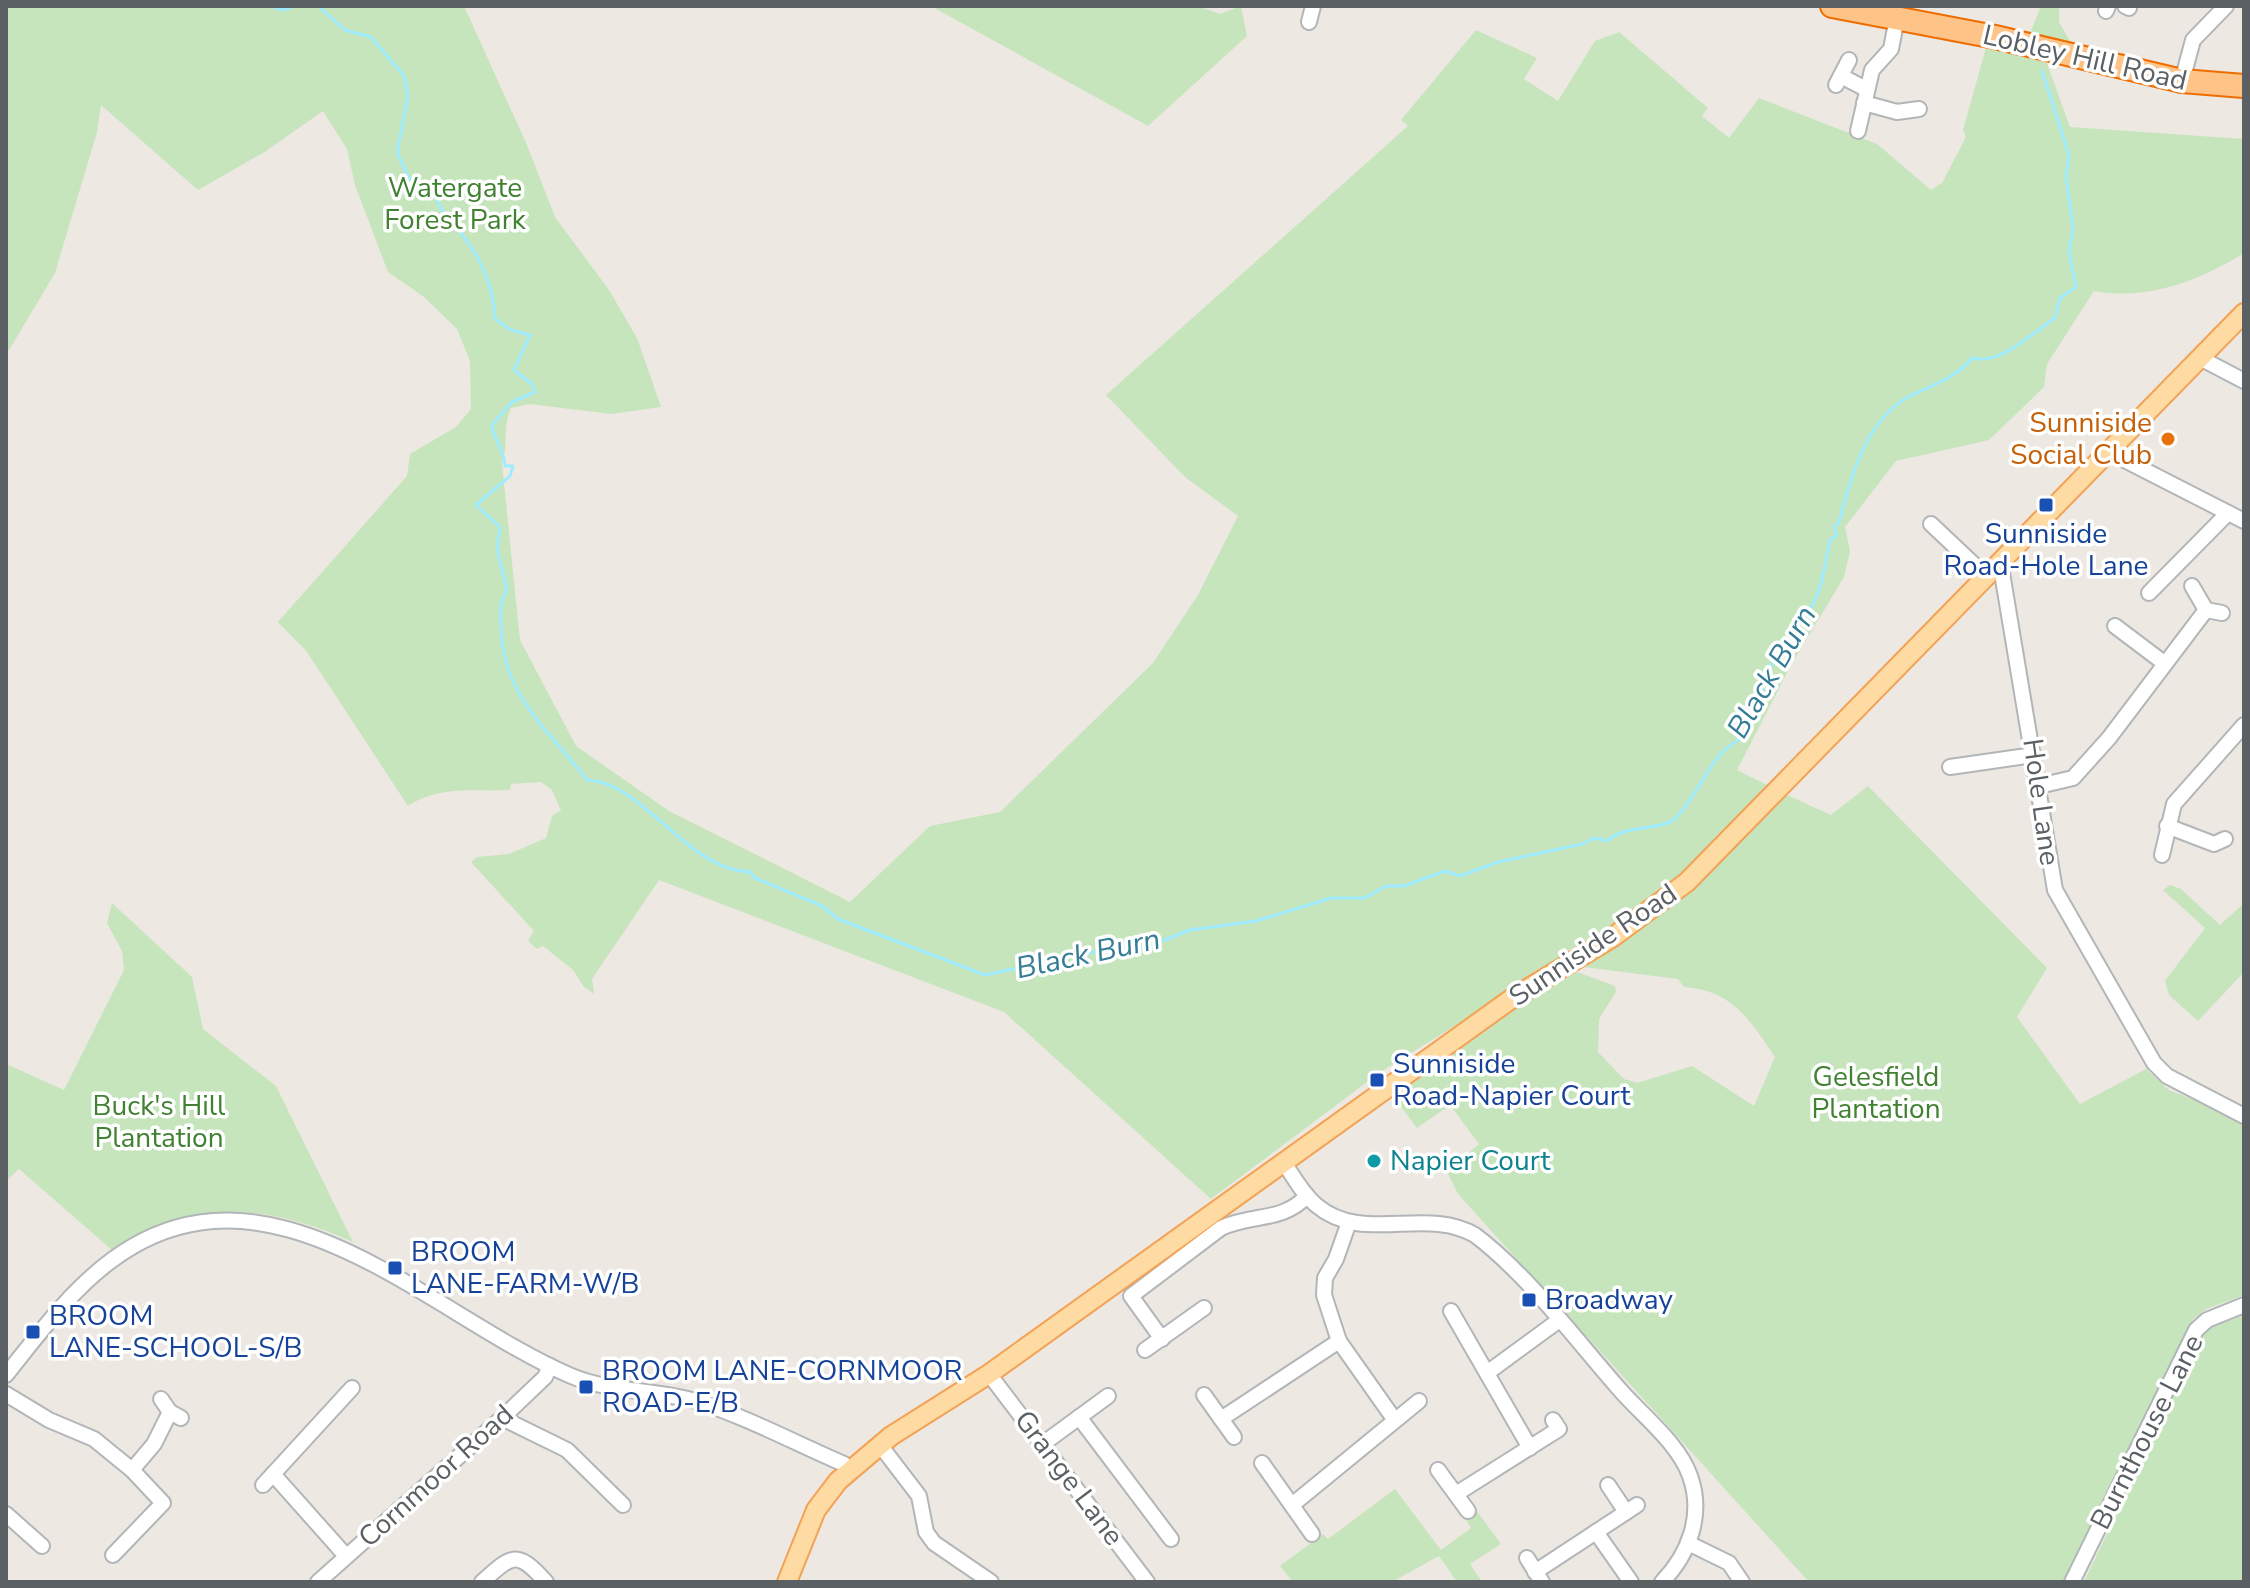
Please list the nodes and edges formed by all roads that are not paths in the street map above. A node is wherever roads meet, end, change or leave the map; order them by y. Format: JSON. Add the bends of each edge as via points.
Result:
{"nodes":[{"id":1,"x":1313,"y":6,"type":"edge"},
{"id":2,"x":1832,"y":6,"type":"edge"},
{"id":3,"x":2226,"y":6,"type":"edge"},
{"id":4,"x":1897,"y":18,"type":"junction"},
{"id":5,"x":1309,"y":22,"type":"dead end"},
{"id":6,"x":1849,"y":60,"type":"dead end"},
{"id":7,"x":2182,"y":81,"type":"junction"},
{"id":8,"x":2244,"y":86,"type":"edge"},
{"id":9,"x":1865,"y":96,"type":"junction"},
{"id":10,"x":1919,"y":109,"type":"dead end"},
{"id":11,"x":1858,"y":131,"type":"dead end"},
{"id":12,"x":2244,"y":313,"type":"edge"},
{"id":13,"x":2200,"y":358,"type":"junction"},
{"id":14,"x":2244,"y":381,"type":"edge"},
{"id":15,"x":2107,"y":451,"type":"junction"},
{"id":16,"x":2228,"y":513,"type":"junction"},
{"id":17,"x":2244,"y":521,"type":"edge"},
{"id":18,"x":1931,"y":524,"type":"dead end"},
{"id":19,"x":2000,"y":561,"type":"junction"},
{"id":20,"x":1985,"y":575,"type":"junction"},
{"id":21,"x":2192,"y":586,"type":"dead end"},
{"id":22,"x":2149,"y":593,"type":"dead end"},
{"id":23,"x":2206,"y":610,"type":"junction"},
{"id":24,"x":2222,"y":613,"type":"dead end"},
{"id":25,"x":2115,"y":626,"type":"dead end"},
{"id":26,"x":2164,"y":663,"type":"junction"},
{"id":27,"x":2242,"y":730,"type":"edge"},
{"id":28,"x":2034,"y":755,"type":"junction"},
{"id":29,"x":1950,"y":767,"type":"dead end"},
{"id":30,"x":2039,"y":786,"type":"junction"},
{"id":31,"x":2167,"y":826,"type":"junction"},
{"id":32,"x":2225,"y":839,"type":"dead end"},
{"id":33,"x":2162,"y":855,"type":"dead end"},
{"id":34,"x":2243,"y":1113,"type":"edge"},
{"id":35,"x":1283,"y":1161,"type":"junction"},
{"id":36,"x":1307,"y":1196,"type":"junction"},
{"id":37,"x":1349,"y":1222,"type":"junction"},
{"id":38,"x":2244,"y":1305,"type":"edge"},
{"id":39,"x":1204,"y":1308,"type":"dead end"},
{"id":40,"x":1451,"y":1311,"type":"dead end"},
{"id":41,"x":1558,"y":1321,"type":"junction"},
{"id":42,"x":1162,"y":1339,"type":"junction"},
{"id":43,"x":1339,"y":1341,"type":"junction"},
{"id":44,"x":1145,"y":1350,"type":"dead end"},
{"id":45,"x":550,"y":1366,"type":"junction"},
{"id":46,"x":7,"y":1373,"type":"edge"},
{"id":47,"x":1487,"y":1373,"type":"junction"},
{"id":48,"x":989,"y":1374,"type":"junction"},
{"id":49,"x":352,"y":1388,"type":"dead end"},
{"id":50,"x":6,"y":1394,"type":"edge"},
{"id":51,"x":1204,"y":1395,"type":"dead end"},
{"id":52,"x":1108,"y":1396,"type":"dead end"},
{"id":53,"x":161,"y":1399,"type":"dead end"},
{"id":54,"x":1419,"y":1401,"type":"dead end"},
{"id":55,"x":1079,"y":1417,"type":"junction"},
{"id":56,"x":502,"y":1418,"type":"junction"},
{"id":57,"x":1221,"y":1419,"type":"junction"},
{"id":58,"x":1394,"y":1419,"type":"junction"},
{"id":59,"x":1553,"y":1420,"type":"dead end"},
{"id":60,"x":1234,"y":1437,"type":"dead end"},
{"id":61,"x":1044,"y":1443,"type":"junction"},
{"id":62,"x":880,"y":1445,"type":"junction"},
{"id":63,"x":1530,"y":1448,"type":"junction"},
{"id":64,"x":1262,"y":1463,"type":"dead end"},
{"id":65,"x":132,"y":1470,"type":"junction"},
{"id":66,"x":849,"y":1470,"type":"junction"},
{"id":67,"x":1438,"y":1470,"type":"dead end"},
{"id":68,"x":1608,"y":1485,"type":"dead end"},
{"id":69,"x":1456,"y":1494,"type":"junction"},
{"id":70,"x":623,"y":1505,"type":"dead end"},
{"id":71,"x":1292,"y":1505,"type":"junction"},
{"id":72,"x":1468,"y":1511,"type":"dead end"},
{"id":73,"x":6,"y":1514,"type":"edge"},
{"id":74,"x":1596,"y":1532,"type":"junction"},
{"id":75,"x":1312,"y":1534,"type":"dead end"},
{"id":76,"x":1171,"y":1539,"type":"dead end"},
{"id":77,"x":1688,"y":1543,"type":"junction"},
{"id":78,"x":42,"y":1546,"type":"dead end"},
{"id":79,"x":113,"y":1555,"type":"dead end"},
{"id":80,"x":346,"y":1556,"type":"junction"},
{"id":81,"x":1527,"y":1558,"type":"dead end"},
{"id":82,"x":1539,"y":1577,"type":"edge"},
{"id":83,"x":318,"y":1582,"type":"edge"},
{"id":84,"x":482,"y":1582,"type":"edge"},
{"id":85,"x":546,"y":1582,"type":"edge"},
{"id":86,"x":787,"y":1582,"type":"edge"},
{"id":87,"x":991,"y":1582,"type":"edge"},
{"id":88,"x":1147,"y":1582,"type":"edge"},
{"id":89,"x":1631,"y":1582,"type":"edge"},
{"id":90,"x":1662,"y":1582,"type":"edge"},
{"id":91,"x":1742,"y":1582,"type":"edge"},
{"id":92,"x":2072,"y":1582,"type":"edge"}],
"edges":[{"from":1,"to":5,"type":"street"},
{"from":2,"to":4,"type":"highway","name":"Lobley Hill Road"},
{"from":3,"to":7,"type":"street","via":[[2193,40]]},
{"from":4,"to":7,"type":"highway","name":"Lobley Hill Road"},
{"from":4,"to":9,"type":"street","via":[[1891,49],[1873,66]]},
{"from":6,"to":9,"type":"street","via":[[1838,80]]},
{"from":7,"to":8,"type":"highway","name":"Lobley Hill Road"},
{"from":9,"to":10,"type":"street","via":[[1897,112]]},
{"from":9,"to":11,"type":"street"},
{"from":12,"to":13,"type":"main road","name":"Sunniside Road"},
{"from":13,"to":14,"type":"street"},
{"from":13,"to":15,"type":"main road","name":"Sunniside Road"},
{"from":15,"to":16,"type":"street"},
{"from":15,"to":19,"type":"main road","name":"Sunniside Road"},
{"from":16,"to":17,"type":"street"},
{"from":16,"to":22,"type":"street"},
{"from":18,"to":20,"type":"street"},
{"from":19,"to":20,"type":"main road","name":"Sunniside Road"},
{"from":19,"to":28,"type":"street","name":"Hole Lane"},
{"from":20,"to":35,"type":"main road","name":"Sunniside Road","via":[[1687,882]]},
{"from":21,"to":23,"type":"street"},
{"from":23,"to":24,"type":"street"},
{"from":23,"to":26,"type":"street"},
{"from":25,"to":26,"type":"street"},
{"from":26,"to":30,"type":"street","via":[[2073,778]]},
{"from":27,"to":31,"type":"street","via":[[2174,804]]},
{"from":28,"to":29,"type":"street"},
{"from":28,"to":30,"type":"street","name":"Hole Lane"},
{"from":30,"to":34,"type":"street","name":"Hole Lane","via":[[2055,890],[2154,1063],[2167,1076]]},
{"from":31,"to":32,"type":"street","via":[[2214,844]]},
{"from":31,"to":33,"type":"street"},
{"from":35,"to":36,"type":"street"},
{"from":35,"to":48,"type":"main road","name":"Sunniside Road"},
{"from":36,"to":37,"type":"street"},
{"from":36,"to":42,"type":"street","via":[[1285,1214],[1238,1220],[1221,1228],[1131,1296]]},
{"from":37,"to":41,"type":"street","via":[[1458,1225],[1490,1246]]},
{"from":37,"to":43,"type":"street","via":[[1325,1278],[1324,1295]]},
{"from":38,"to":92,"type":"street","name":"Burnthouse Lane","via":[[2196,1330]]},
{"from":39,"to":42,"type":"street"},
{"from":40,"to":47,"type":"street"},
{"from":41,"to":47,"type":"street"},
{"from":41,"to":77,"type":"street","via":[[1684,1464],[1694,1504]]},
{"from":42,"to":44,"type":"street"},
{"from":43,"to":57,"type":"street"},
{"from":43,"to":58,"type":"street"},
{"from":45,"to":46,"type":"street","via":[[351,1251],[280,1227],[228,1221],[180,1228],[124,1252],[79,1289]]},
{"from":45,"to":56,"type":"street","name":"Cornmoor Road"},
{"from":45,"to":66,"type":"street","via":[[591,1383],[702,1403]]},
{"from":47,"to":63,"type":"street"},
{"from":48,"to":61,"type":"street","name":"Grange Lane"},
{"from":48,"to":62,"type":"main road","name":"Sunniside Road"},
{"from":49,"to":80,"type":"street","via":[[268,1480]]},
{"from":50,"to":65,"type":"street","via":[[94,1439]]},
{"from":51,"to":57,"type":"street"},
{"from":52,"to":55,"type":"street"},
{"from":53,"to":65,"type":"street","via":[[175,1415]]},
{"from":54,"to":58,"type":"street"},
{"from":55,"to":61,"type":"street"},
{"from":55,"to":76,"type":"street"},
{"from":56,"to":70,"type":"street","via":[[567,1450]]},
{"from":56,"to":80,"type":"street","name":"Cornmoor Road"},
{"from":57,"to":60,"type":"street"},
{"from":58,"to":71,"type":"street"},
{"from":59,"to":63,"type":"street","via":[[1559,1429]]},
{"from":61,"to":88,"type":"street","name":"Grange Lane"},
{"from":62,"to":66,"type":"main road","name":"Sunniside Road"},
{"from":62,"to":87,"type":"street","via":[[919,1496],[926,1532],[934,1543]]},
{"from":63,"to":69,"type":"street"},
{"from":64,"to":71,"type":"street"},
{"from":65,"to":79,"type":"street","via":[[163,1503]]},
{"from":66,"to":86,"type":"main road","name":"Sunniside Road","via":[[816,1510]]},
{"from":67,"to":69,"type":"street"},
{"from":68,"to":74,"type":"street","via":[[1632,1508]]},
{"from":69,"to":72,"type":"street"},
{"from":71,"to":75,"type":"street"},
{"from":73,"to":78,"type":"street"},
{"from":74,"to":82,"type":"street"},
{"from":74,"to":89,"type":"street"},
{"from":77,"to":90,"type":"street"},
{"from":77,"to":91,"type":"street","via":[[1729,1563]]},
{"from":80,"to":83,"type":"street","name":"Cornmoor Road"},
{"from":81,"to":82,"type":"street"},
{"from":84,"to":85,"type":"street","via":[[507,1560],[518,1558]]}]}
